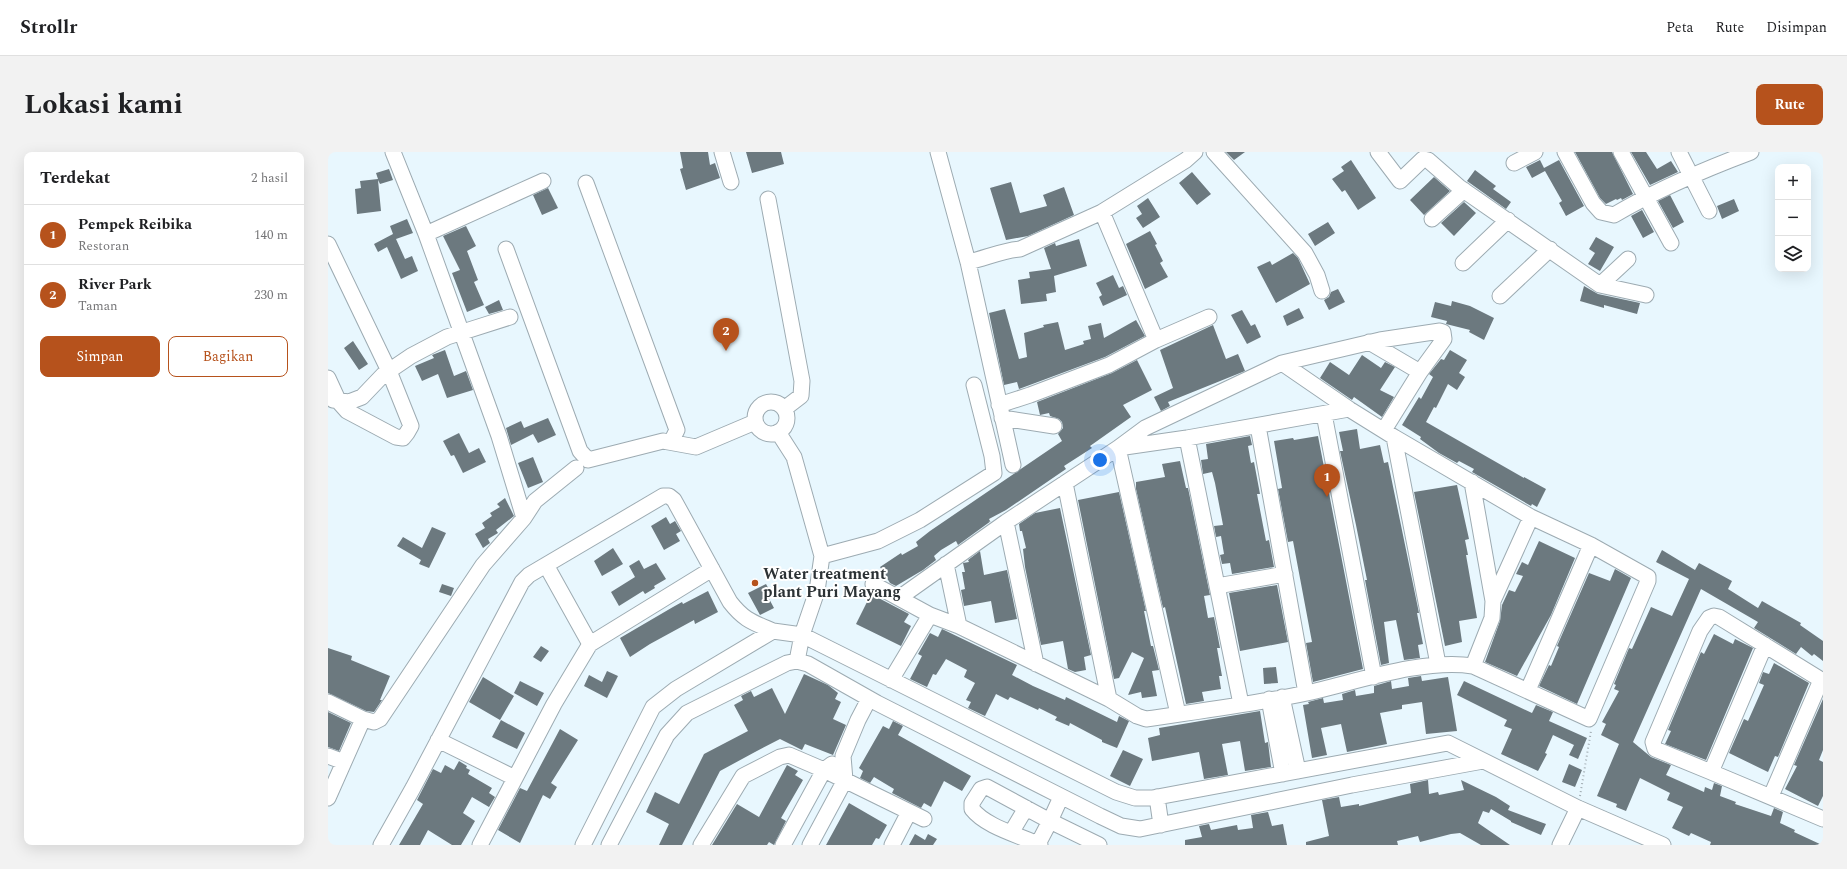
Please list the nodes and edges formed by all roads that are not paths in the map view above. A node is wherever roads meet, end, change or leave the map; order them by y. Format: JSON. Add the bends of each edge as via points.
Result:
{"nodes":[{"id":1,"x":392,"y":152,"type":"edge"},
{"id":2,"x":722,"y":152,"type":"edge"},
{"id":3,"x":938,"y":152,"type":"edge"},
{"id":4,"x":1195,"y":152,"type":"edge"},
{"id":5,"x":1214,"y":152,"type":"edge"},
{"id":6,"x":1378,"y":152,"type":"edge"},
{"id":7,"x":1535,"y":152,"type":"edge"},
{"id":8,"x":1565,"y":152,"type":"edge"},
{"id":9,"x":1621,"y":152,"type":"edge"},
{"id":10,"x":1679,"y":152,"type":"edge"},
{"id":11,"x":1751,"y":152,"type":"edge"},
{"id":12,"x":1514,"y":163,"type":"dead end"},
{"id":13,"x":1692,"y":175,"type":"junction"},
{"id":14,"x":543,"y":181,"type":"dead end"},
{"id":15,"x":731,"y":182,"type":"dead end"},
{"id":16,"x":586,"y":183,"type":"dead end"},
{"id":17,"x":1464,"y":190,"type":"junction"},
{"id":18,"x":1646,"y":196,"type":"junction"},
{"id":19,"x":768,"y":199,"type":"dead end"},
{"id":20,"x":1102,"y":212,"type":"junction"},
{"id":21,"x":1709,"y":212,"type":"dead end"},
{"id":22,"x":1432,"y":219,"type":"dead end"},
{"id":23,"x":1508,"y":220,"type":"junction"},
{"id":24,"x":426,"y":234,"type":"junction"},
{"id":25,"x":1671,"y":243,"type":"dead end"},
{"id":26,"x":328,"y":244,"type":"edge"},
{"id":27,"x":506,"y":249,"type":"dead end"},
{"id":28,"x":1550,"y":249,"type":"junction"},
{"id":29,"x":1628,"y":259,"type":"dead end"},
{"id":30,"x":968,"y":262,"type":"junction"},
{"id":31,"x":1463,"y":263,"type":"dead end"},
{"id":32,"x":1600,"y":285,"type":"junction"},
{"id":33,"x":1322,"y":291,"type":"dead end"},
{"id":34,"x":1646,"y":295,"type":"dead end"},
{"id":35,"x":1500,"y":296,"type":"dead end"},
{"id":36,"x":510,"y":317,"type":"dead end"},
{"id":37,"x":1209,"y":317,"type":"dead end"},
{"id":38,"x":461,"y":333,"type":"junction"},
{"id":39,"x":1156,"y":340,"type":"junction"},
{"id":40,"x":1369,"y":342,"type":"junction"},
{"id":41,"x":1282,"y":363,"type":"junction"},
{"id":42,"x":389,"y":371,"type":"junction"},
{"id":43,"x":1420,"y":372,"type":"junction"},
{"id":44,"x":328,"y":378,"type":"edge"},
{"id":45,"x":974,"y":385,"type":"dead end"},
{"id":46,"x":334,"y":400,"type":"edge"},
{"id":47,"x":784,"y":408,"type":"junction"},
{"id":48,"x":1349,"y":409,"type":"junction"},
{"id":49,"x":1001,"y":411,"type":"junction"},
{"id":50,"x":1324,"y":414,"type":"junction"},
{"id":51,"x":755,"y":422,"type":"junction"},
{"id":52,"x":1054,"y":426,"type":"dead end"},
{"id":53,"x":1258,"y":426,"type":"junction"},
{"id":54,"x":778,"y":432,"type":"junction"},
{"id":55,"x":1389,"y":434,"type":"junction"},
{"id":56,"x":1187,"y":438,"type":"junction"},
{"id":57,"x":670,"y":442,"type":"junction"},
{"id":58,"x":1118,"y":448,"type":"junction"},
{"id":59,"x":1013,"y":465,"type":"dead end"},
{"id":60,"x":576,"y":468,"type":"dead end"},
{"id":61,"x":1472,"y":482,"type":"junction"},
{"id":62,"x":1065,"y":483,"type":"junction"},
{"id":63,"x":1531,"y":517,"type":"junction"},
{"id":64,"x":524,"y":518,"type":"junction"},
{"id":65,"x":1006,"y":522,"type":"junction"},
{"id":66,"x":1591,"y":545,"type":"junction"},
{"id":67,"x":822,"y":556,"type":"junction"},
{"id":68,"x":946,"y":564,"type":"junction"},
{"id":69,"x":546,"y":565,"type":"junction"},
{"id":70,"x":712,"y":569,"type":"junction"},
{"id":71,"x":1285,"y":574,"type":"junction"},
{"id":72,"x":873,"y":584,"type":"dead end"},
{"id":73,"x":1217,"y":586,"type":"junction"},
{"id":74,"x":899,"y":598,"type":"junction"},
{"id":75,"x":1493,"y":601,"type":"junction"},
{"id":76,"x":930,"y":615,"type":"junction"},
{"id":77,"x":959,"y":626,"type":"junction"},
{"id":78,"x":773,"y":630,"type":"junction"},
{"id":79,"x":802,"y":635,"type":"junction"},
{"id":80,"x":590,"y":644,"type":"junction"},
{"id":81,"x":1765,"y":645,"type":"junction"},
{"id":82,"x":797,"y":661,"type":"junction"},
{"id":83,"x":1036,"y":664,"type":"junction"},
{"id":84,"x":1438,"y":664,"type":"junction"},
{"id":85,"x":1473,"y":666,"type":"junction"},
{"id":86,"x":1374,"y":677,"type":"junction"},
{"id":87,"x":891,"y":680,"type":"junction"},
{"id":88,"x":1822,"y":681,"type":"edge"},
{"id":89,"x":1528,"y":690,"type":"junction"},
{"id":90,"x":1306,"y":693,"type":"junction"},
{"id":91,"x":1275,"y":698,"type":"junction"},
{"id":92,"x":869,"y":699,"type":"junction"},
{"id":93,"x":1109,"y":699,"type":"junction"},
{"id":94,"x":328,"y":702,"type":"edge"},
{"id":95,"x":1241,"y":704,"type":"junction"},
{"id":96,"x":1178,"y":714,"type":"junction"},
{"id":97,"x":363,"y":719,"type":"junction"},
{"id":98,"x":438,"y":740,"type":"junction"},
{"id":99,"x":328,"y":756,"type":"edge"},
{"id":100,"x":844,"y":756,"type":"junction"},
{"id":101,"x":1483,"y":761,"type":"junction"},
{"id":102,"x":344,"y":762,"type":"junction"},
{"id":103,"x":824,"y":770,"type":"junction"},
{"id":104,"x":1298,"y":771,"type":"junction"},
{"id":105,"x":1711,"y":772,"type":"junction"},
{"id":106,"x":1283,"y":774,"type":"junction"},
{"id":107,"x":515,"y":778,"type":"junction"},
{"id":108,"x":845,"y":780,"type":"junction"},
{"id":109,"x":1771,"y":796,"type":"junction"},
{"id":110,"x":1061,"y":797,"type":"junction"},
{"id":111,"x":1157,"y":797,"type":"junction"},
{"id":112,"x":328,"y":798,"type":"edge"},
{"id":113,"x":1026,"y":808,"type":"junction"},
{"id":114,"x":1578,"y":808,"type":"junction"},
{"id":115,"x":909,"y":812,"type":"junction"},
{"id":116,"x":924,"y":820,"type":"dead end"},
{"id":117,"x":1823,"y":820,"type":"edge"},
{"id":118,"x":1050,"y":821,"type":"junction"},
{"id":119,"x":1161,"y":825,"type":"junction"},
{"id":120,"x":1011,"y":833,"type":"junction"},
{"id":121,"x":1039,"y":844,"type":"edge"},
{"id":122,"x":381,"y":845,"type":"edge"},
{"id":123,"x":480,"y":845,"type":"edge"},
{"id":124,"x":583,"y":845,"type":"edge"},
{"id":125,"x":609,"y":845,"type":"edge"},
{"id":126,"x":702,"y":845,"type":"edge"},
{"id":127,"x":783,"y":845,"type":"edge"},
{"id":128,"x":810,"y":845,"type":"edge"},
{"id":129,"x":892,"y":845,"type":"edge"},
{"id":130,"x":1099,"y":845,"type":"edge"},
{"id":131,"x":1560,"y":845,"type":"edge"},
{"id":132,"x":1663,"y":845,"type":"edge"}],
"edges":[{"from":1,"to":24,"type":"street"},
{"from":2,"to":15,"type":"street"},
{"from":3,"to":30,"type":"street"},
{"from":4,"to":20,"type":"street"},
{"from":5,"to":33,"type":"street","via":[[1306,253]]},
{"from":6,"to":17,"type":"street","via":[[1400,180],[1423,159],[1428,160]]},
{"from":7,"to":12,"type":"street"},
{"from":8,"to":18,"type":"street","via":[[1600,212],[1614,215]]},
{"from":9,"to":18,"type":"street"},
{"from":10,"to":13,"type":"street"},
{"from":11,"to":13,"type":"street"},
{"from":13,"to":18,"type":"street"},
{"from":13,"to":21,"type":"street"},
{"from":14,"to":24,"type":"street"},
{"from":16,"to":57,"type":"street","via":[[677,430]]},
{"from":17,"to":22,"type":"street"},
{"from":17,"to":23,"type":"street"},
{"from":18,"to":25,"type":"street"},
{"from":19,"to":47,"type":"street","via":[[802,381],[801,396]]},
{"from":20,"to":30,"type":"street","via":[[1020,249]]},
{"from":20,"to":39,"type":"street"},
{"from":23,"to":28,"type":"street"},
{"from":23,"to":31,"type":"street"},
{"from":24,"to":38,"type":"street"},
{"from":26,"to":42,"type":"street"},
{"from":27,"to":57,"type":"street","via":[[580,450],[588,460],[663,441]]},
{"from":28,"to":32,"type":"street"},
{"from":28,"to":35,"type":"street"},
{"from":29,"to":32,"type":"street"},
{"from":30,"to":49,"type":"street"},
{"from":32,"to":34,"type":"street"},
{"from":36,"to":38,"type":"street"},
{"from":37,"to":39,"type":"street"},
{"from":38,"to":42,"type":"street","via":[[431,345]]},
{"from":38,"to":64,"type":"street","via":[[499,436]]},
{"from":39,"to":49,"type":"street","via":[[1109,365],[1030,395]]},
{"from":40,"to":41,"type":"street"},
{"from":40,"to":43,"type":"street"},
{"from":40,"to":43,"type":"street","via":[[1443,332],[1444,339]]},
{"from":41,"to":48,"type":"street"},
{"from":41,"to":58,"type":"street","via":[[1145,428]]},
{"from":42,"to":46,"type":"street","via":[[362,397],[349,402]]},
{"from":42,"to":46,"type":"street","via":[[410,426],[403,438],[396,437],[347,411]]},
{"from":43,"to":55,"type":"street"},
{"from":44,"to":46,"type":"street"},
{"from":45,"to":67,"type":"street","via":[[994,473],[920,520],[878,541]]},
{"from":47,"to":51,"type":"street","via":[[779,403],[764,402],[757,407],[753,417]]},
{"from":47,"to":54,"type":"street","via":[[786,425]]},
{"from":48,"to":50,"type":"street"},
{"from":48,"to":55,"type":"street"},
{"from":49,"to":52,"type":"street"},
{"from":49,"to":59,"type":"street"},
{"from":50,"to":53,"type":"street"},
{"from":50,"to":86,"type":"street"},
{"from":51,"to":54,"type":"street","via":[[762,432],[770,435]]},
{"from":51,"to":57,"type":"street","via":[[696,447]]},
{"from":53,"to":56,"type":"street"},
{"from":53,"to":71,"type":"street"},
{"from":54,"to":67,"type":"street","via":[[794,457]]},
{"from":55,"to":61,"type":"street"},
{"from":55,"to":84,"type":"street"},
{"from":56,"to":58,"type":"street"},
{"from":56,"to":73,"type":"street"},
{"from":58,"to":62,"type":"street"},
{"from":58,"to":96,"type":"street"},
{"from":60,"to":64,"type":"street","via":[[535,501]]},
{"from":61,"to":63,"type":"street"},
{"from":61,"to":75,"type":"street"},
{"from":62,"to":65,"type":"street"},
{"from":62,"to":93,"type":"street"},
{"from":63,"to":66,"type":"street"},
{"from":63,"to":75,"type":"street"},
{"from":64,"to":97,"type":"street","via":[[483,565],[380,719],[374,722]]},
{"from":65,"to":68,"type":"street"},
{"from":65,"to":83,"type":"street"},
{"from":66,"to":89,"type":"street"},
{"from":66,"to":89,"type":"street","via":[[1645,573],[1648,581],[1589,719]]},
{"from":67,"to":79,"type":"street","via":[[817,591]]},
{"from":68,"to":74,"type":"street"},
{"from":68,"to":77,"type":"street"},
{"from":69,"to":70,"type":"street","via":[[663,496],[669,496],[674,500]]},
{"from":69,"to":80,"type":"street"},
{"from":69,"to":98,"type":"street","via":[[522,582]]},
{"from":70,"to":78,"type":"street","via":[[740,615]]},
{"from":70,"to":80,"type":"street"},
{"from":71,"to":73,"type":"street"},
{"from":71,"to":90,"type":"street"},
{"from":72,"to":74,"type":"street"},
{"from":73,"to":95,"type":"street"},
{"from":74,"to":76,"type":"street"},
{"from":75,"to":85,"type":"street","via":[[1492,618]]},
{"from":76,"to":77,"type":"street"},
{"from":76,"to":87,"type":"street"},
{"from":77,"to":83,"type":"street"},
{"from":78,"to":79,"type":"street"},
{"from":78,"to":124,"type":"street","via":[[676,689],[654,707]]},
{"from":79,"to":82,"type":"street"},
{"from":79,"to":87,"type":"street"},
{"from":80,"to":107,"type":"street","via":[[554,704]]},
{"from":81,"to":88,"type":"street"},
{"from":81,"to":105,"type":"street"},
{"from":81,"to":105,"type":"street","via":[[1714,616],[1709,618],[1700,631],[1687,660],[1653,746]]},
{"from":82,"to":92,"type":"street","via":[[808,664]]},
{"from":82,"to":125,"type":"street","via":[[787,663],[687,713],[667,735]]},
{"from":83,"to":93,"type":"street"},
{"from":84,"to":85,"type":"street"},
{"from":84,"to":86,"type":"street"},
{"from":85,"to":89,"type":"street"},
{"from":86,"to":90,"type":"street"},
{"from":87,"to":111,"type":"street","via":[[1116,792],[1135,798]]},
{"from":88,"to":109,"type":"street"},
{"from":90,"to":91,"type":"street"},
{"from":91,"to":95,"type":"street"},
{"from":91,"to":104,"type":"street"},
{"from":91,"to":106,"type":"street"},
{"from":92,"to":100,"type":"street"},
{"from":92,"to":110,"type":"street"},
{"from":93,"to":96,"type":"street","via":[[1146,719]]},
{"from":94,"to":97,"type":"street"},
{"from":95,"to":96,"type":"street"},
{"from":97,"to":102,"type":"street"},
{"from":98,"to":107,"type":"street"},
{"from":98,"to":122,"type":"street"},
{"from":99,"to":102,"type":"street"},
{"from":100,"to":103,"type":"street"},
{"from":100,"to":108,"type":"street"},
{"from":101,"to":104,"type":"street","via":[[1448,743]]},
{"from":101,"to":114,"type":"street"},
{"from":101,"to":119,"type":"street"},
{"from":102,"to":112,"type":"street"},
{"from":103,"to":108,"type":"street"},
{"from":103,"to":126,"type":"street","via":[[789,755],[747,773],[740,780]]},
{"from":103,"to":127,"type":"street"},
{"from":104,"to":106,"type":"street"},
{"from":105,"to":109,"type":"street"},
{"from":106,"to":111,"type":"street"},
{"from":107,"to":123,"type":"street"},
{"from":108,"to":115,"type":"street"},
{"from":108,"to":128,"type":"street"},
{"from":109,"to":117,"type":"street"},
{"from":110,"to":118,"type":"street"},
{"from":110,"to":119,"type":"street","via":[[1121,826],[1140,829]]},
{"from":111,"to":119,"type":"street"},
{"from":113,"to":118,"type":"street"},
{"from":113,"to":120,"type":"street"},
{"from":113,"to":120,"type":"street","via":[[987,787],[976,795],[972,809],[977,816]]},
{"from":114,"to":131,"type":"street"},
{"from":114,"to":132,"type":"street"},
{"from":115,"to":116,"type":"street"},
{"from":115,"to":129,"type":"street"},
{"from":118,"to":121,"type":"street"},
{"from":118,"to":130,"type":"street"},
{"from":120,"to":121,"type":"street"}]}
